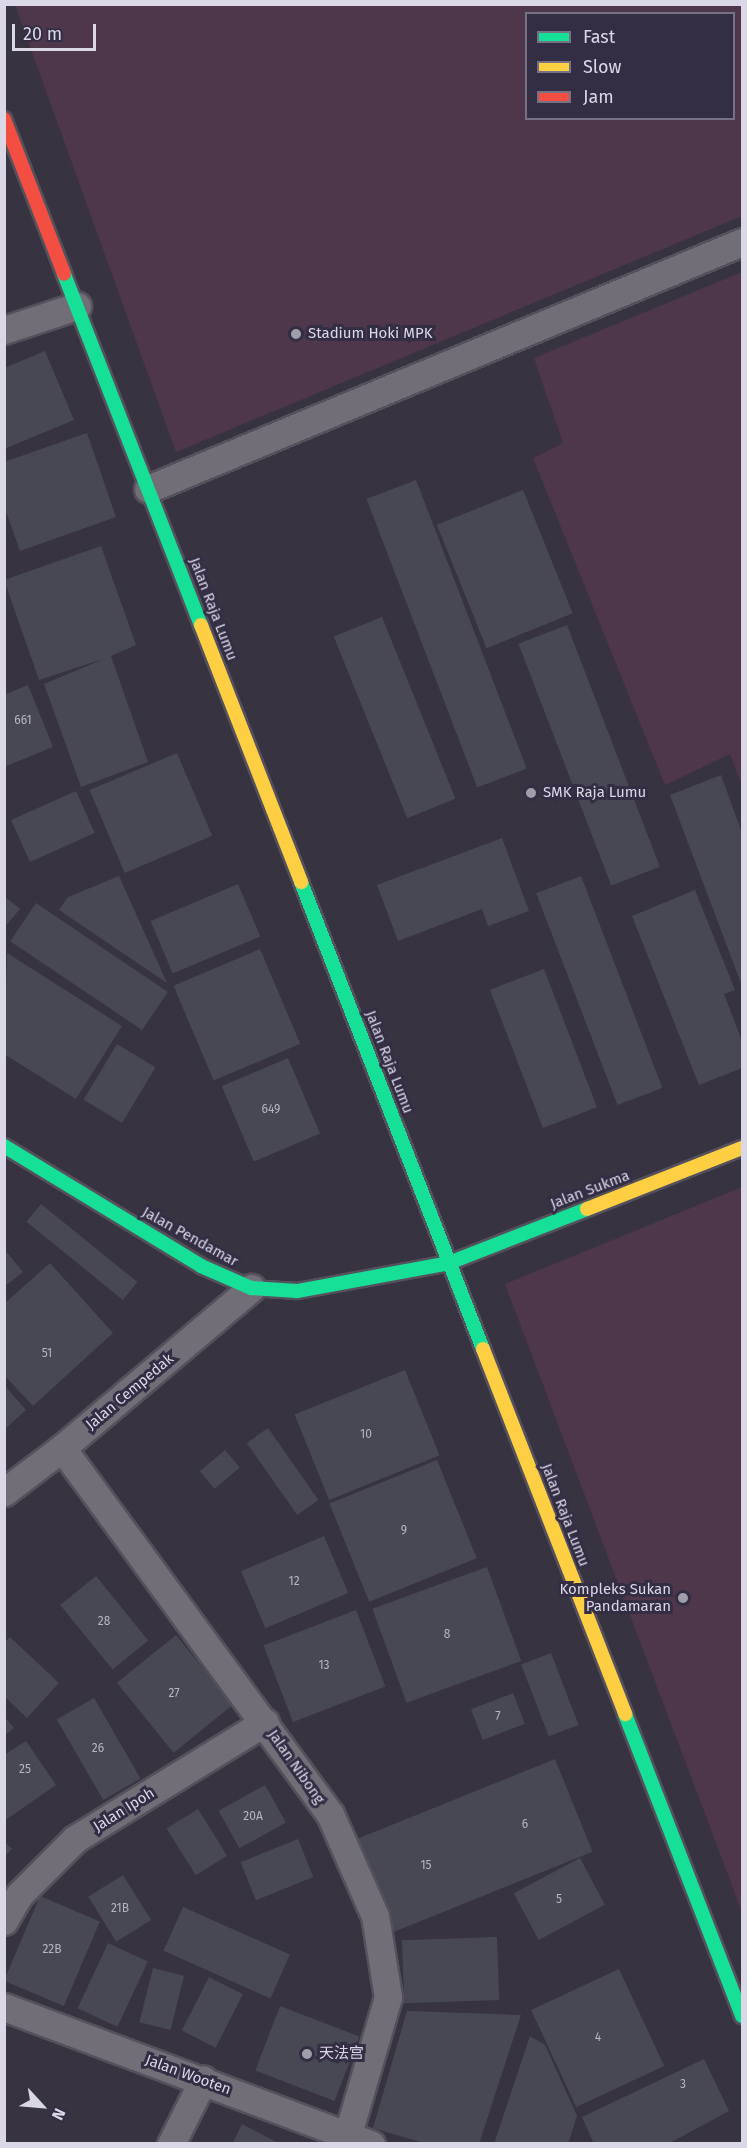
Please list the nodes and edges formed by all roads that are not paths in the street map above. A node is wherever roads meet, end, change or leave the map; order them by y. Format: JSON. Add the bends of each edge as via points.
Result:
{"nodes":[{"id":1,"x":4,"y":119,"type":"edge"},
{"id":2,"x":742,"y":242,"type":"edge"},
{"id":3,"x":77,"y":306,"type":"junction"},
{"id":4,"x":4,"y":330,"type":"edge"},
{"id":5,"x":148,"y":489,"type":"junction"},
{"id":6,"x":4,"y":1146,"type":"edge"},
{"id":7,"x":742,"y":1148,"type":"edge"},
{"id":8,"x":449,"y":1263,"type":"junction"},
{"id":9,"x":251,"y":1288,"type":"junction"},
{"id":10,"x":62,"y":1448,"type":"junction"},
{"id":11,"x":4,"y":1492,"type":"edge"},
{"id":12,"x":265,"y":1722,"type":"junction"},
{"id":13,"x":4,"y":1922,"type":"edge"},
{"id":14,"x":4,"y":2007,"type":"edge"},
{"id":15,"x":742,"y":2016,"type":"edge"},
{"id":16,"x":203,"y":2080,"type":"junction"},
{"id":17,"x":359,"y":2139,"type":"edge"},
{"id":18,"x":171,"y":2144,"type":"edge"}],
"edges":[{"from":1,"to":3,"type":"street","name":"Jalan Raja Lumu"},
{"from":2,"to":5,"type":"street"},
{"from":3,"to":4,"type":"street"},
{"from":3,"to":5,"type":"street","name":"Jalan Raja Lumu"},
{"from":5,"to":8,"type":"street","name":"Jalan Raja Lumu"},
{"from":6,"to":9,"type":"street","name":"Jalan Pendamar","via":[[201,1266]]},
{"from":7,"to":8,"type":"street","name":"Jalan Sukma"},
{"from":8,"to":9,"type":"street","name":"Jalan Pendamar","via":[[297,1291]]},
{"from":8,"to":15,"type":"street","name":"Jalan Raja Lumu"},
{"from":9,"to":10,"type":"street","name":"Jalan Cempedak"},
{"from":10,"to":11,"type":"street","name":"Jalan Cempedak"},
{"from":10,"to":12,"type":"street","name":"Jalan Nibong"},
{"from":12,"to":13,"type":"street","name":"Jalan Ipoh","via":[[75,1839],[19,1896]]},
{"from":12,"to":17,"type":"street","name":"Jalan Nibong","via":[[330,1814],[375,1916],[384,1954],[388,1997]]},
{"from":14,"to":16,"type":"street","name":"Jalan Wooten"},
{"from":16,"to":17,"type":"street","name":"Jalan Wooten"},
{"from":16,"to":18,"type":"street"}]}
